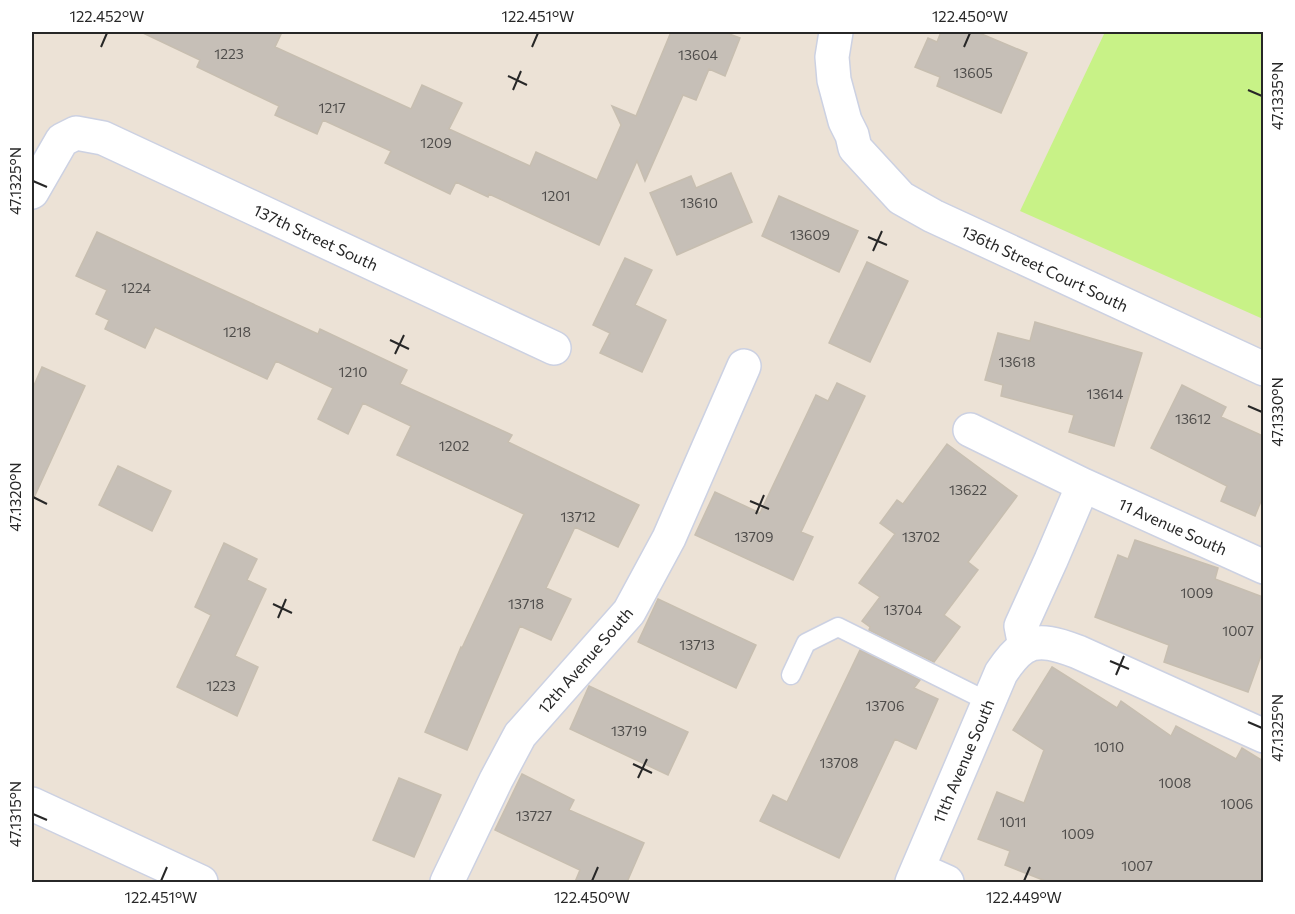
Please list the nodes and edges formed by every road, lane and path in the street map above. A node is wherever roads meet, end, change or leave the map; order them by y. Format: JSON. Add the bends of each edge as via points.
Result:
{"nodes":[{"id":1,"x":836,"y":32,"type":"edge"},
{"id":2,"x":32,"y":192,"type":"edge"},
{"id":3,"x":554,"y":348,"type":"dead end"},
{"id":4,"x":744,"y":366,"type":"dead end"},
{"id":5,"x":1263,"y":369,"type":"edge"},
{"id":6,"x":970,"y":430,"type":"dead end"},
{"id":7,"x":1083,"y":485,"type":"junction"},
{"id":8,"x":1263,"y":567,"type":"edge"},
{"id":9,"x":1024,"y":647,"type":"junction"},
{"id":10,"x":791,"y":675,"type":"dead end"},
{"id":11,"x":988,"y":702,"type":"junction"},
{"id":12,"x":1263,"y":736,"type":"edge"},
{"id":13,"x":32,"y":804,"type":"edge"},
{"id":14,"x":915,"y":876,"type":"edge"},
{"id":15,"x":201,"y":882,"type":"edge"},
{"id":16,"x":447,"y":882,"type":"edge"},
{"id":17,"x":947,"y":882,"type":"edge"}],
"edges":[{"from":1,"to":5,"type":"street","name":"136th Street Court South","via":[[834,80],[855,148],[901,198]]},
{"from":2,"to":3,"type":"street","name":"137th Street South","via":[[62,140],[76,133],[103,138]]},
{"from":4,"to":16,"type":"street","name":"12th Avenue South","via":[[669,538],[629,612],[520,735]]},
{"from":6,"to":7,"type":"street","name":"11 Avenue South"},
{"from":7,"to":8,"type":"street","name":"11 Avenue South"},
{"from":7,"to":9,"type":"street","via":[[1021,626]]},
{"from":9,"to":11,"type":"street","name":"11th Avenue South","via":[[1001,673]]},
{"from":9,"to":12,"type":"street","via":[[1057,644]]},
{"from":10,"to":11,"type":"lane","via":[[806,643],[838,627]]},
{"from":11,"to":14,"type":"street","name":"11th Avenue South"},
{"from":13,"to":15,"type":"street"},
{"from":14,"to":17,"type":"street"}]}
